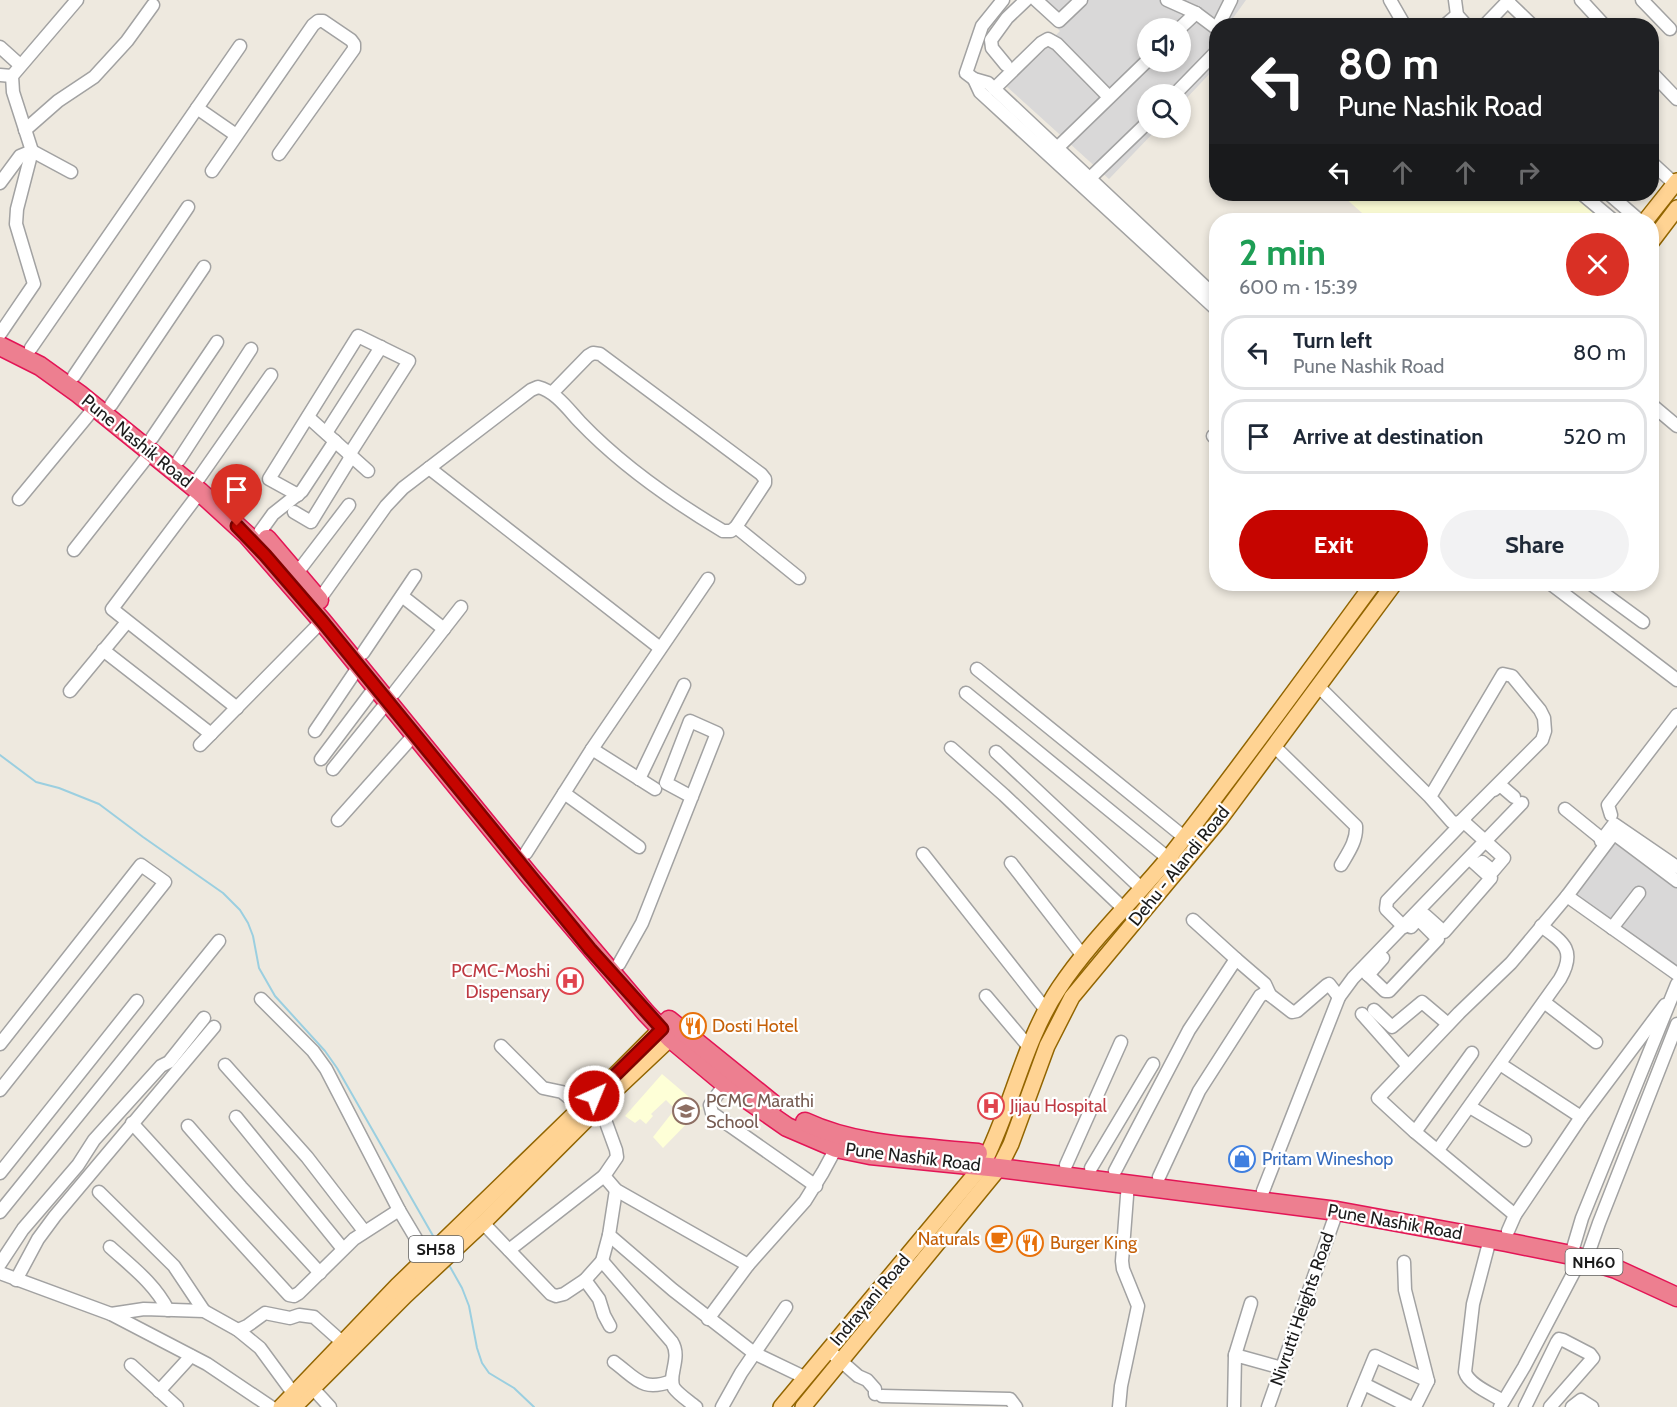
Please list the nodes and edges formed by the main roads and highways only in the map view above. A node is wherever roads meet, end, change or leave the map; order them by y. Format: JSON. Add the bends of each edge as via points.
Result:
{"nodes":[{"id":1,"x":1676,"y":183,"type":"edge"},
{"id":2,"x":1677,"y":208,"type":"edge"},
{"id":3,"x":1652,"y":213,"type":"edge"},
{"id":4,"x":1659,"y":232,"type":"edge"},
{"id":5,"x":0,"y":334,"type":"edge"},
{"id":6,"x":0,"y":346,"type":"edge"},
{"id":7,"x":103,"y":406,"type":"junction"},
{"id":8,"x":152,"y":445,"type":"junction"},
{"id":9,"x":200,"y":485,"type":"junction"},
{"id":10,"x":1368,"y":591,"type":"edge"},
{"id":11,"x":1389,"y":591,"type":"edge"},
{"id":12,"x":361,"y":659,"type":"junction"},
{"id":13,"x":391,"y":697,"type":"junction"},
{"id":14,"x":1174,"y":863,"type":"junction"},
{"id":15,"x":670,"y":1029,"type":"junction"},
{"id":16,"x":602,"y":1097,"type":"junction"},
{"id":17,"x":993,"y":1161,"type":"junction"},
{"id":18,"x":1121,"y":1178,"type":"junction"},
{"id":19,"x":1579,"y":1256,"type":"junction"},
{"id":20,"x":1677,"y":1285,"type":"edge"},
{"id":21,"x":1677,"y":1296,"type":"edge"},
{"id":22,"x":309,"y":1384,"type":"junction"},
{"id":23,"x":293,"y":1400,"type":"edge"},
{"id":24,"x":281,"y":1407,"type":"edge"},
{"id":25,"x":781,"y":1407,"type":"edge"},
{"id":26,"x":803,"y":1407,"type":"edge"}],
"edges":[{"from":1,"to":3,"type":"main road"},
{"from":2,"to":4,"type":"main road"},
{"from":5,"to":7,"type":"highway","name":"Pune Nashik Road","number":"NH60","via":[[31,348],[74,376]]},
{"from":6,"to":7,"type":"highway","name":"Pune Nashik Road","number":"NH60"},
{"from":7,"to":8,"type":"highway","name":"Pune Nashik Road","number":"NH60"},
{"from":8,"to":9,"type":"highway","name":"Pune Nashik Road","number":"NH60"},
{"from":8,"to":9,"type":"highway","name":"Pune Nashik Road","number":"NH60","via":[[178,460]]},
{"from":9,"to":12,"type":"highway","name":"Pune Nashik Road","number":"NH60"},
{"from":9,"to":12,"type":"highway","name":"Pune Nashik Road","number":"NH60","via":[[260,532],[319,600]]},
{"from":10,"to":14,"type":"main road","name":"Dehu - Alandi Road","via":[[1184,837]]},
{"from":11,"to":14,"type":"main road","name":"Dehu - Alandi Road","via":[[1220,819]]},
{"from":12,"to":13,"type":"highway","name":"Pune Nashik Road","number":"NH60"},
{"from":12,"to":13,"type":"highway","name":"Pune Nashik Road","number":"NH60","via":[[375,686]]},
{"from":13,"to":15,"type":"highway","name":"Pune Nashik Road","number":"NH60"},
{"from":13,"to":15,"type":"highway","name":"Pune Nashik Road","number":"NH60","via":[[414,735],[590,949]]},
{"from":14,"to":17,"type":"main road","name":"Dehu - Alandi Road","via":[[1072,997]]},
{"from":14,"to":17,"type":"main road","name":"Dehu - Alandi Road","via":[[1141,888],[1059,988],[1029,1047],[995,1142]]},
{"from":15,"to":16,"type":"main road","number":"SH58"},
{"from":15,"to":17,"type":"highway","name":"Pune Nashik Road","number":"NH60","via":[[766,1100],[816,1127],[864,1140]]},
{"from":15,"to":17,"type":"highway","name":"Pune Nashik Road","number":"NH60","via":[[725,1084],[787,1127],[836,1148],[870,1155]]},
{"from":16,"to":22,"type":"main road","number":"SH58","via":[[483,1223]]},
{"from":16,"to":22,"type":"main road","number":"SH58","via":[[581,1107],[427,1257],[342,1342]]},
{"from":17,"to":18,"type":"highway","name":"Pune Nashik Road","number":"NH60"},
{"from":17,"to":18,"type":"highway","name":"Pune Nashik Road","number":"NH60","via":[[1091,1168]]},
{"from":17,"to":25,"type":"main road","name":"Indrayani Road"},
{"from":17,"to":26,"type":"main road","name":"Indrayani Road"},
{"from":18,"to":19,"type":"highway","name":"Pune Nashik Road","number":"NH60","via":[[1337,1211]]},
{"from":18,"to":19,"type":"highway","name":"Pune Nashik Road","number":"NH60","via":[[1159,1177],[1511,1223]]},
{"from":19,"to":20,"type":"highway","name":"Pune Nashik Road","number":"NH60","via":[[1626,1262]]},
{"from":19,"to":21,"type":"highway","name":"Pune Nashik Road","number":"NH60"},
{"from":22,"to":23,"type":"main road","number":"SH58"},
{"from":23,"to":24,"type":"main road","number":"SH58"}]}
